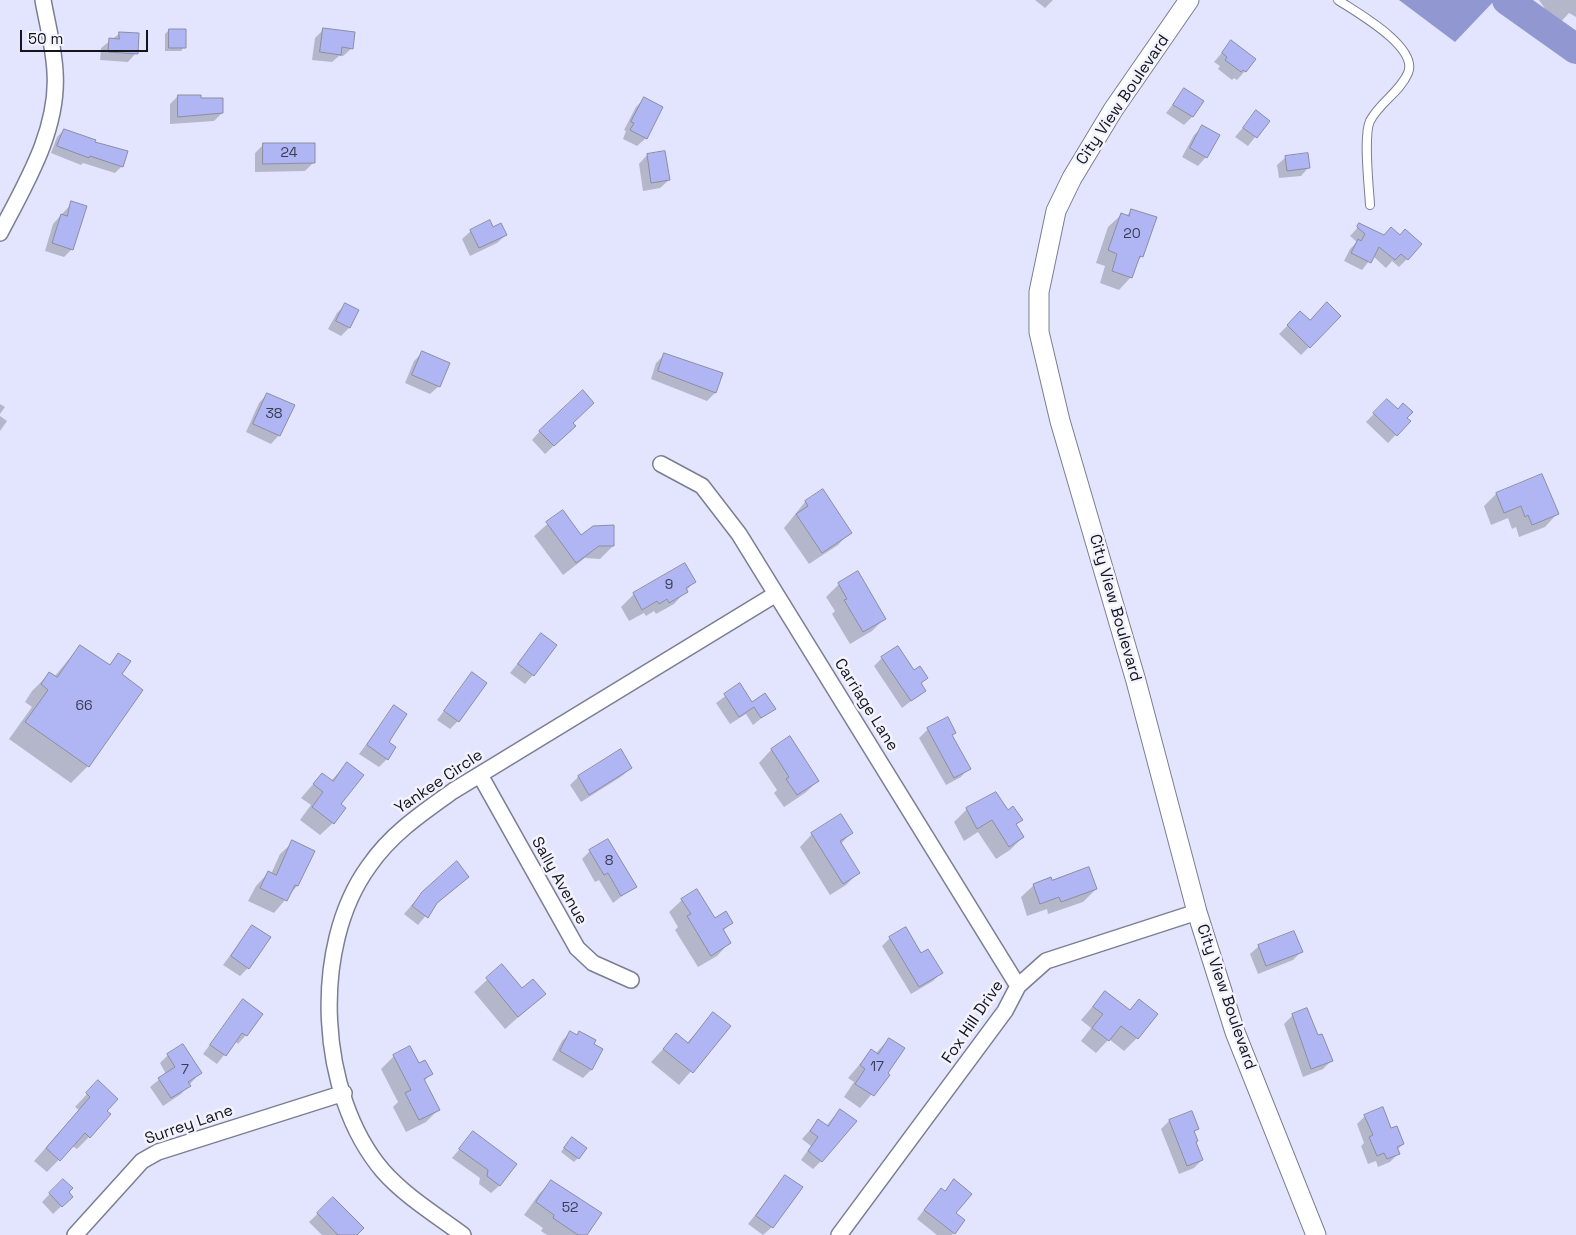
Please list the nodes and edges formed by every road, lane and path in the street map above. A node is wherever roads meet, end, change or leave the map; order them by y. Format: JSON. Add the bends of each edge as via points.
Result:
{"nodes":[{"id":1,"x":42,"y":0,"type":"edge"},
{"id":2,"x":1189,"y":0,"type":"edge"},
{"id":3,"x":1338,"y":0,"type":"edge"},
{"id":4,"x":1370,"y":205,"type":"dead end"},
{"id":5,"x":0,"y":233,"type":"edge"},
{"id":6,"x":661,"y":464,"type":"dead end"},
{"id":7,"x":776,"y":594,"type":"junction"},
{"id":8,"x":480,"y":774,"type":"junction"},
{"id":9,"x":1197,"y":912,"type":"junction"},
{"id":10,"x":631,"y":980,"type":"dead end"},
{"id":11,"x":1018,"y":986,"type":"junction"},
{"id":12,"x":344,"y":1093,"type":"junction"},
{"id":13,"x":74,"y":1235,"type":"edge"},
{"id":14,"x":462,"y":1235,"type":"edge"},
{"id":15,"x":839,"y":1235,"type":"edge"},
{"id":16,"x":1316,"y":1235,"type":"edge"}],
"edges":[{"from":1,"to":5,"type":"street","via":[[55,70],[54,102],[33,168]]},
{"from":2,"to":9,"type":"street","name":"City View Boulevard","via":[[1113,110],[1072,178],[1056,211],[1038,292],[1039,332],[1058,412],[1136,681]]},
{"from":3,"to":4,"type":"lane","via":[[1391,35],[1408,60],[1409,71],[1370,122],[1367,136]]},
{"from":6,"to":7,"type":"street","name":"Carriage Lane","via":[[692,479],[706,491],[739,534]]},
{"from":7,"to":8,"type":"street","name":"Yankee Circle"},
{"from":7,"to":11,"type":"street","name":"Carriage Lane"},
{"from":8,"to":10,"type":"street","name":"Sally Avenue","via":[[577,948],[594,963]]},
{"from":8,"to":12,"type":"street","name":"Yankee Circle","via":[[421,813],[396,834],[368,866],[347,903],[335,942],[328,1015]]},
{"from":9,"to":11,"type":"street","name":"Fox Hill Drive","via":[[1046,961]]},
{"from":9,"to":16,"type":"street","name":"City View Boulevard","via":[[1235,1032]]},
{"from":11,"to":15,"type":"street","name":"Fox Hill Drive","via":[[1005,1011]]},
{"from":12,"to":13,"type":"street","name":"Surrey Lane","via":[[158,1152],[142,1161]]},
{"from":12,"to":14,"type":"street","name":"Yankee Circle","via":[[358,1130],[384,1171]]}]}
